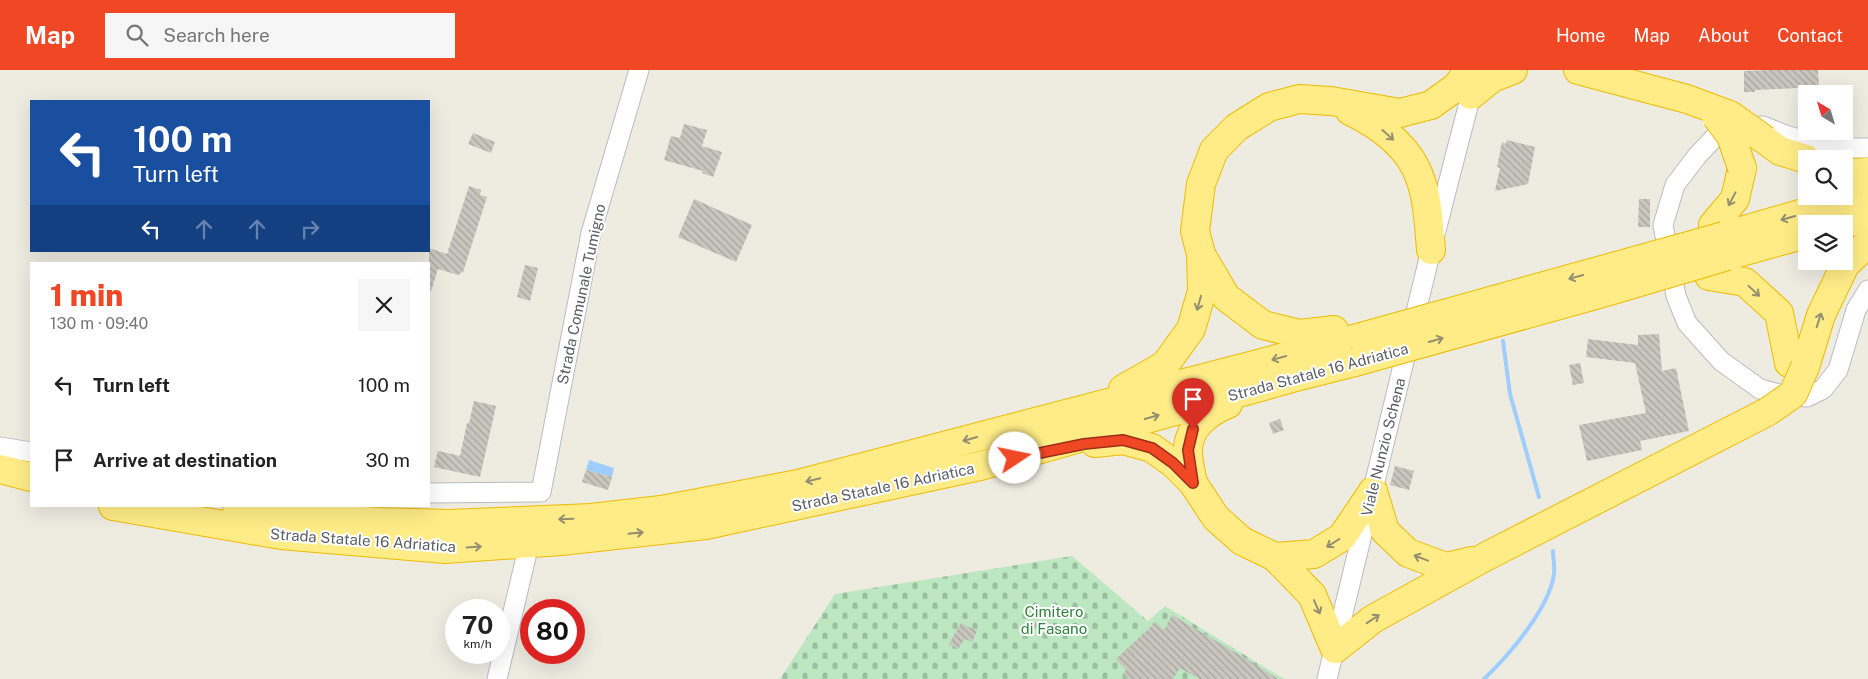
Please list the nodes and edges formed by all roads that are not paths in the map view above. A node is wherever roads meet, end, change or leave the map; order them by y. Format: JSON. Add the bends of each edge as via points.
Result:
{"nodes":[{"id":1,"x":1512,"y":70,"type":"edge"},
{"id":2,"x":1578,"y":70,"type":"edge"},
{"id":3,"x":636,"y":71,"type":"edge"},
{"id":4,"x":1472,"y":78,"type":"edge"},
{"id":5,"x":1331,"y":101,"type":"junction"},
{"id":6,"x":1717,"y":112,"type":"junction"},
{"id":7,"x":1868,"y":148,"type":"edge"},
{"id":8,"x":1798,"y":157,"type":"edge"},
{"id":9,"x":1868,"y":172,"type":"edge"},
{"id":10,"x":1853,"y":173,"type":"edge"},
{"id":11,"x":1868,"y":194,"type":"edge"},
{"id":12,"x":1868,"y":218,"type":"edge"},
{"id":13,"x":1853,"y":222,"type":"edge"},
{"id":14,"x":1798,"y":234,"type":"edge"},
{"id":15,"x":1721,"y":239,"type":"junction"},
{"id":16,"x":1868,"y":243,"type":"edge"},
{"id":17,"x":1431,"y":250,"type":"junction"},
{"id":18,"x":1201,"y":254,"type":"junction"},
{"id":19,"x":1606,"y":280,"type":"junction"},
{"id":20,"x":1868,"y":290,"type":"edge"},
{"id":21,"x":1360,"y":341,"type":"junction"},
{"id":22,"x":1797,"y":365,"type":"junction"},
{"id":23,"x":1292,"y":378,"type":"junction"},
{"id":24,"x":1003,"y":430,"type":"junction"},
{"id":25,"x":0,"y":447,"type":"edge"},
{"id":26,"x":30,"y":452,"type":"edge"},
{"id":27,"x":980,"y":466,"type":"junction"},
{"id":28,"x":0,"y":470,"type":"edge"},
{"id":29,"x":30,"y":476,"type":"edge"},
{"id":30,"x":1193,"y":483,"type":"junction"},
{"id":31,"x":0,"y":486,"type":"edge"},
{"id":32,"x":1373,"y":491,"type":"junction"},
{"id":33,"x":30,"y":492,"type":"edge"},
{"id":34,"x":430,"y":493,"type":"edge"},
{"id":35,"x":119,"y":507,"type":"edge"},
{"id":36,"x":204,"y":507,"type":"edge"},
{"id":37,"x":526,"y":557,"type":"dead end"},
{"id":38,"x":1275,"y":557,"type":"junction"},
{"id":39,"x":1485,"y":557,"type":"junction"},
{"id":40,"x":1334,"y":649,"type":"junction"},
{"id":41,"x":497,"y":679,"type":"edge"},
{"id":42,"x":1327,"y":679,"type":"edge"}],
"edges":[{"from":1,"to":4,"type":"highway","via":[[1492,78]]},
{"from":2,"to":6,"type":"highway"},
{"from":3,"to":34,"type":"street","name":"Strada Comunale Tumigno","via":[[591,233],[541,492]]},
{"from":4,"to":5,"type":"highway","via":[[1431,106],[1400,113]]},
{"from":4,"to":17,"type":"street","name":"Viale Nunzio Schena"},
{"from":5,"to":17,"type":"highway","one_way":true,"via":[[1373,122],[1403,148],[1420,177]]},
{"from":5,"to":18,"type":"highway","via":[[1299,99],[1269,107],[1237,127],[1214,150],[1201,184],[1196,231]]},
{"from":6,"to":8,"type":"highway","bridge":true,"via":[[1780,151]]},
{"from":6,"to":15,"type":"highway","one_way":true,"bridge":true,"via":[[1731,136],[1742,168]]},
{"from":7,"to":20,"type":"street","via":[[1830,148],[1763,126],[1737,127],[1714,138],[1696,156],[1675,185],[1663,225],[1676,296],[1687,323],[1721,361],[1760,389],[1807,397],[1823,389],[1838,370],[1856,310]]},
{"from":9,"to":10,"type":"highway"},
{"from":11,"to":15,"type":"highway","name":"Strada Statale 16 Adriatica","one_way":true},
{"from":12,"to":13,"type":"highway"},
{"from":14,"to":15,"type":"highway","name":"Strada Statale 16 Adriatica"},
{"from":15,"to":19,"type":"highway","name":"Strada Statale 16 Adriatica","bridge":true},
{"from":22,"to":16,"type":"highway","one_way":true,"via":[[1845,265]]},
{"from":17,"to":32,"type":"street","name":"Viale Nunzio Schena"},
{"from":18,"to":21,"type":"highway","via":[[1226,297],[1263,325],[1300,334]]},
{"from":18,"to":24,"type":"highway","one_way":true,"via":[[1202,291],[1191,329],[1165,365],[1124,388]]},
{"from":21,"to":19,"type":"highway","name":"Strada Statale 16 Adriatica","one_way":true,"bridge":true},
{"from":19,"to":21,"type":"highway","name":"Strada Statale 16 Adriatica","one_way":true,"bridge":true,"via":[[1451,311]]},
{"from":19,"to":22,"type":"highway","one_way":true,"bridge":true,"via":[[1709,276],[1745,282],[1779,314]]},
{"from":21,"to":23,"type":"highway","name":"Strada Statale 16 Adriatica"},
{"from":21,"to":24,"type":"highway","name":"Strada Statale 16 Adriatica","one_way":true},
{"from":22,"to":39,"type":"highway","via":[[1767,412]]},
{"from":27,"to":23,"type":"highway","name":"Strada Statale 16 Adriatica","one_way":true},
{"from":23,"to":30,"type":"highway","via":[[1215,409],[1193,429],[1188,450]]},
{"from":24,"to":36,"type":"highway","name":"Strada Statale 16 Adriatica","one_way":true,"via":[[798,484],[661,510],[591,518],[449,524],[378,522]]},
{"from":25,"to":26,"type":"street"},
{"from":27,"to":30,"type":"highway","via":[[1084,444],[1123,440],[1152,448]]},
{"from":35,"to":27,"type":"highway","name":"Strada Statale 16 Adriatica","one_way":true,"via":[[281,535],[445,548],[706,525]]},
{"from":28,"to":29,"type":"highway"},
{"from":30,"to":38,"type":"highway","via":[[1216,518],[1242,541]]},
{"from":31,"to":33,"type":"highway"},
{"from":32,"to":38,"type":"highway","one_way":true,"via":[[1342,537],[1314,554]]},
{"from":39,"to":32,"type":"highway","one_way":true,"via":[[1446,567],[1408,552],[1385,531]]},
{"from":32,"to":40,"type":"street","name":"Viale Nunzio Schena"},
{"from":37,"to":41,"type":"street"},
{"from":38,"to":40,"type":"highway","one_way":true,"via":[[1312,595]]},
{"from":40,"to":39,"type":"highway","one_way":true,"via":[[1372,619]]},
{"from":40,"to":42,"type":"street","name":"Viale Nunzio Schena"}]}
